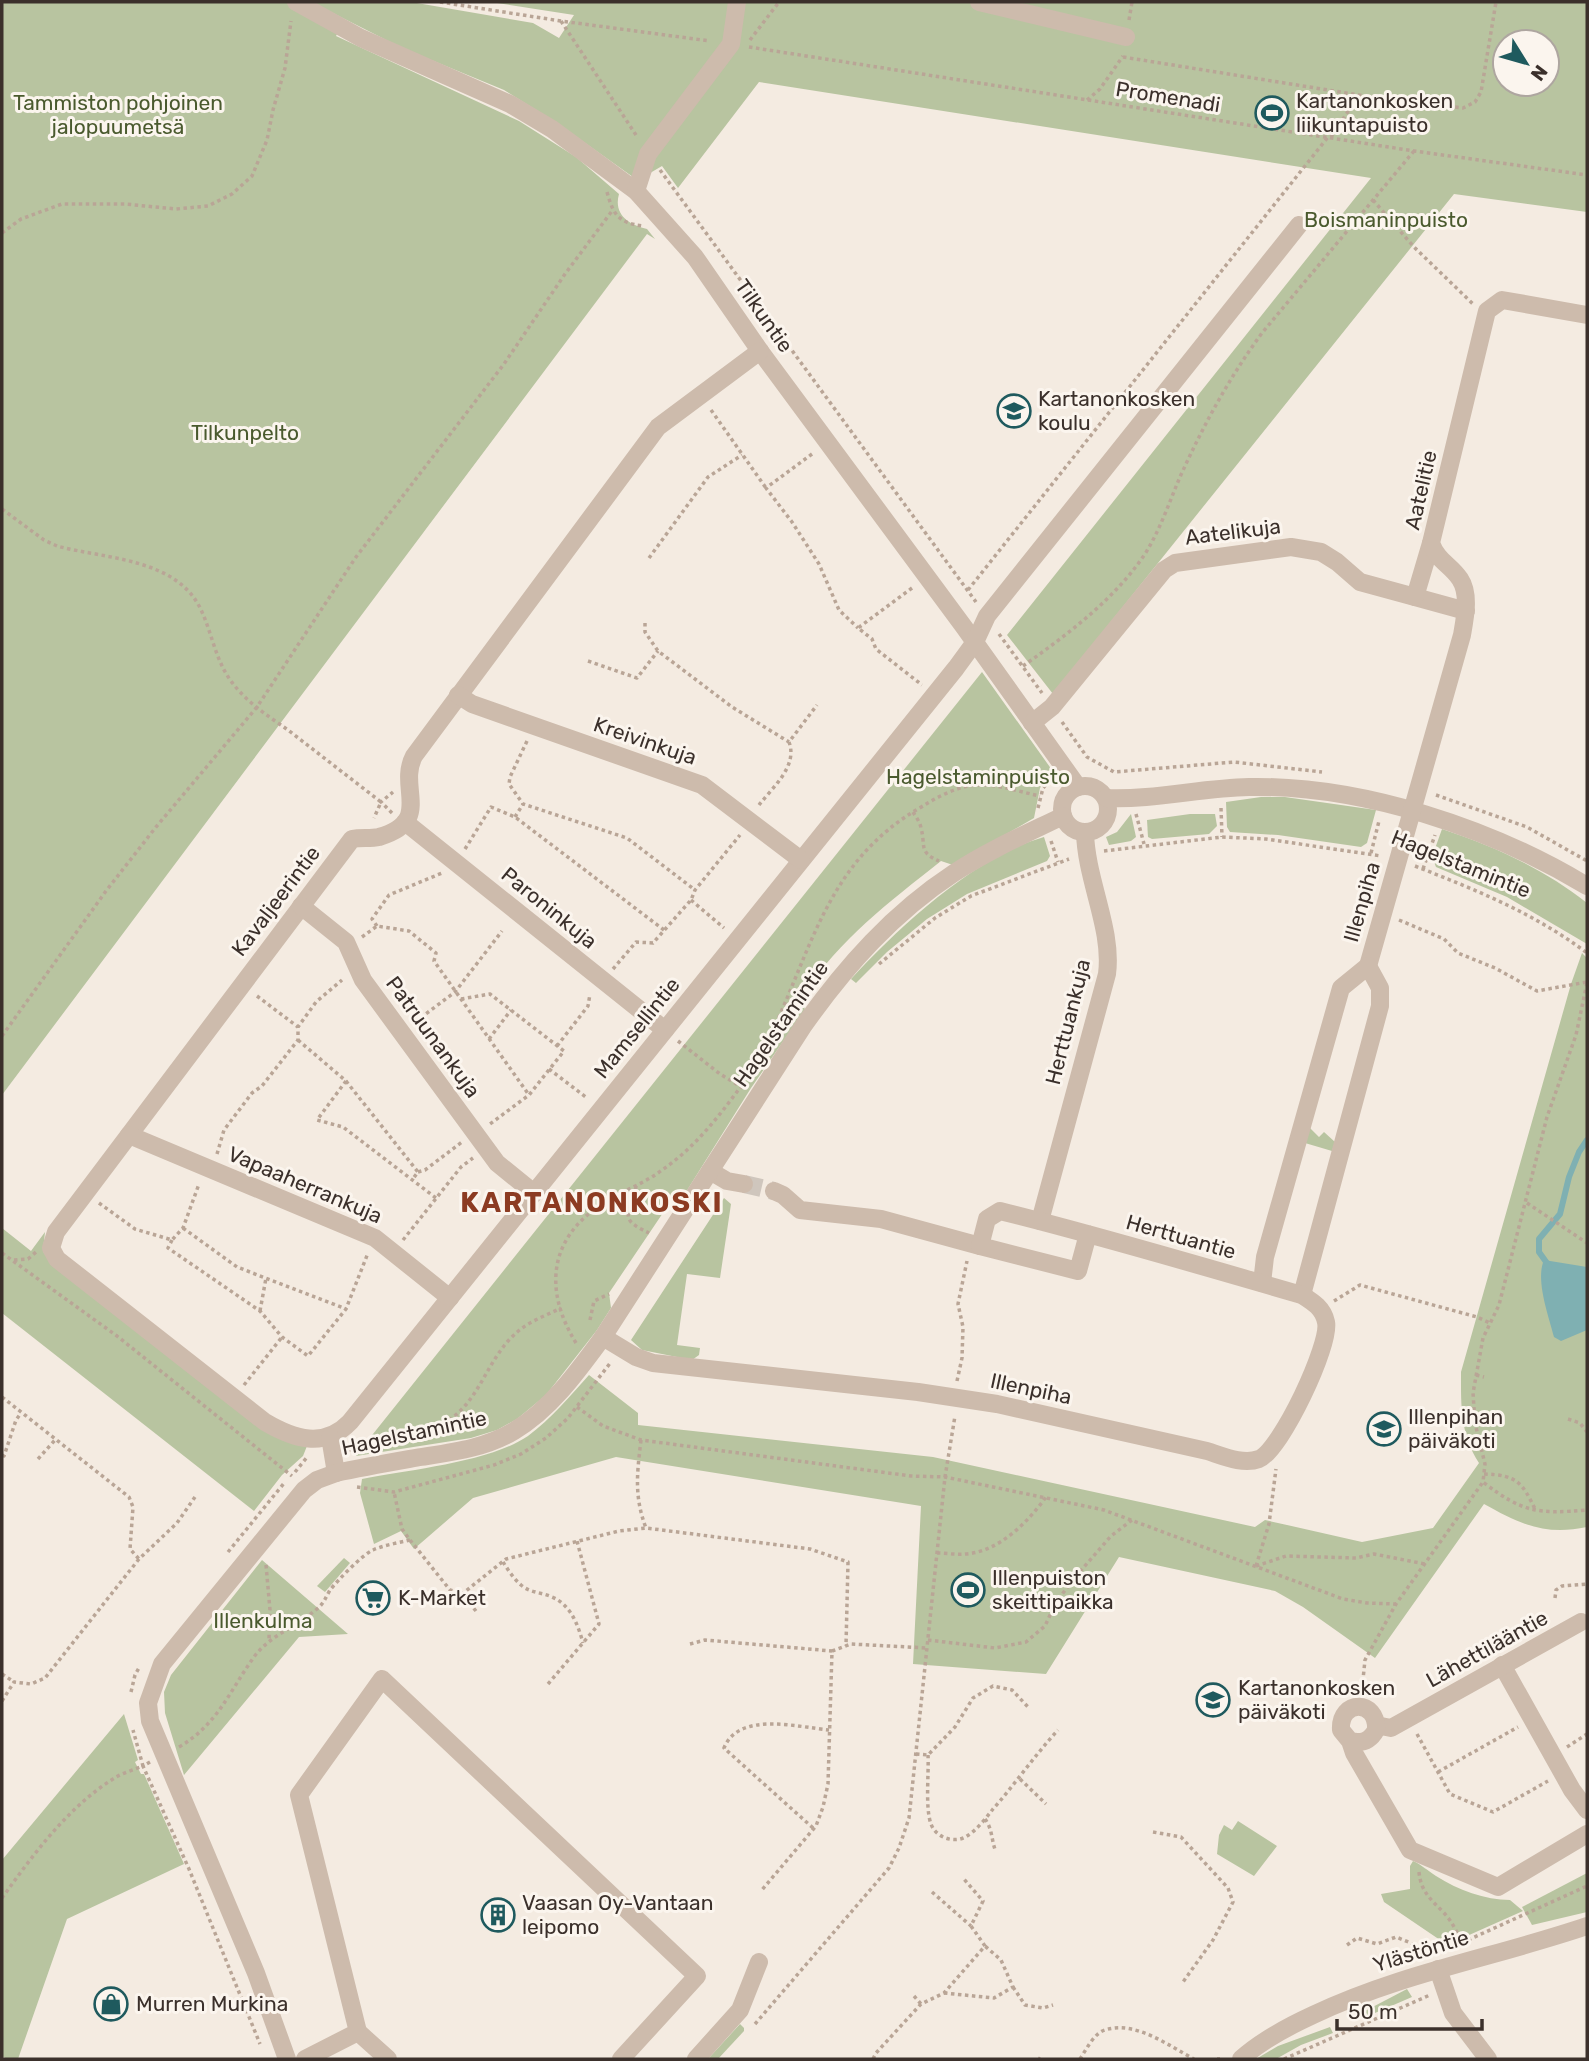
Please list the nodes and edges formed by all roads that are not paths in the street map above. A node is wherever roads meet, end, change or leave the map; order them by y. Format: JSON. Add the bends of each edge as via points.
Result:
{"nodes":[{"id":1,"x":297,"y":2,"type":"edge"},
{"id":2,"x":736,"y":2,"type":"edge"},
{"id":3,"x":979,"y":2,"type":"edge"},
{"id":4,"x":1126,"y":37,"type":"dead end"},
{"id":5,"x":636,"y":191,"type":"junction"},
{"id":6,"x":1299,"y":225,"type":"dead end"},
{"id":7,"x":1587,"y":315,"type":"edge"},
{"id":8,"x":760,"y":351,"type":"junction"},
{"id":9,"x":1431,"y":543,"type":"junction"},
{"id":10,"x":1415,"y":597,"type":"junction"},
{"id":11,"x":1466,"y":611,"type":"junction"},
{"id":12,"x":975,"y":642,"type":"junction"},
{"id":13,"x":458,"y":695,"type":"junction"},
{"id":14,"x":1032,"y":723,"type":"junction"},
{"id":15,"x":1078,"y":787,"type":"junction"},
{"id":16,"x":1106,"y":798,"type":"junction"},
{"id":17,"x":1413,"y":810,"type":"junction"},
{"id":18,"x":1063,"y":816,"type":"junction"},
{"id":19,"x":405,"y":822,"type":"junction"},
{"id":20,"x":1085,"y":832,"type":"junction"},
{"id":21,"x":801,"y":860,"type":"junction"},
{"id":22,"x":1587,"y":886,"type":"edge"},
{"id":23,"x":301,"y":906,"type":"junction"},
{"id":24,"x":1368,"y":966,"type":"junction"},
{"id":25,"x":665,"y":1030,"type":"junction"},
{"id":26,"x":129,"y":1135,"type":"junction"},
{"id":27,"x":710,"y":1171,"type":"junction"},
{"id":28,"x":744,"y":1185,"type":"tunnel mouth"},
{"id":29,"x":774,"y":1191,"type":"tunnel mouth"},
{"id":30,"x":534,"y":1193,"type":"junction"},
{"id":31,"x":1040,"y":1221,"type":"junction"},
{"id":32,"x":1088,"y":1234,"type":"junction"},
{"id":33,"x":975,"y":1245,"type":"junction"},
{"id":34,"x":1262,"y":1283,"type":"junction"},
{"id":35,"x":1302,"y":1295,"type":"junction"},
{"id":36,"x":450,"y":1298,"type":"junction"},
{"id":37,"x":596,"y":1331,"type":"junction"},
{"id":38,"x":330,"y":1437,"type":"junction"},
{"id":39,"x":336,"y":1472,"type":"junction"},
{"id":40,"x":1581,"y":1622,"type":"dead end"},
{"id":41,"x":1502,"y":1665,"type":"junction"},
{"id":42,"x":1376,"y":1725,"type":"junction"},
{"id":43,"x":1350,"y":1741,"type":"junction"},
{"id":44,"x":1587,"y":1810,"type":"edge"},
{"id":45,"x":1587,"y":1834,"type":"edge"},
{"id":46,"x":1587,"y":1926,"type":"edge"},
{"id":47,"x":759,"y":1962,"type":"dead end"},
{"id":48,"x":1432,"y":1964,"type":"junction"},
{"id":49,"x":358,"y":2032,"type":"junction"},
{"id":50,"x":287,"y":2059,"type":"edge"},
{"id":51,"x":305,"y":2059,"type":"edge"},
{"id":52,"x":388,"y":2059,"type":"edge"},
{"id":53,"x":621,"y":2059,"type":"edge"},
{"id":54,"x":696,"y":2059,"type":"edge"},
{"id":55,"x":1241,"y":2059,"type":"edge"},
{"id":56,"x":1488,"y":2059,"type":"edge"}],
"edges":[{"from":1,"to":5,"type":"street","name":"Tilkuntie","via":[[360,38],[510,104]]},
{"from":2,"to":5,"type":"street","via":[[731,44],[648,154]]},
{"from":3,"to":4,"type":"street"},
{"from":5,"to":8,"type":"street","name":"Tilkuntie","via":[[695,257]]},
{"from":6,"to":12,"type":"street","name":"Mamsellintie","via":[[987,616]]},
{"from":7,"to":9,"type":"street","name":"Aatelitie","via":[[1502,300],[1487,311]]},
{"from":8,"to":12,"type":"street","name":"Tilkuntie"},
{"from":8,"to":13,"type":"street","via":[[658,427]]},
{"from":9,"to":10,"type":"street"},
{"from":9,"to":11,"type":"street","name":"Aatelitie","via":[[1440,560],[1461,579]]},
{"from":10,"to":11,"type":"street","name":"Aatelikuja"},
{"from":10,"to":14,"type":"street","name":"Aatelikuja","via":[[1360,582],[1321,552],[1291,547],[1175,563],[1164,570],[1052,707]]},
{"from":11,"to":17,"type":"street","name":"Aatelitie"},
{"from":12,"to":14,"type":"street","name":"Tilkuntie"},
{"from":12,"to":21,"type":"street","name":"Mamsellintie"},
{"from":13,"to":19,"type":"street","via":[[409,765],[412,799]]},
{"from":13,"to":21,"type":"street","name":"Kreivinkuja","via":[[472,704],[702,785]]},
{"from":14,"to":15,"type":"street","name":"Tilkuntie"},
{"from":15,"to":16,"type":"street","via":[[1091,786]]},
{"from":15,"to":18,"type":"street","via":[[1067,795]]},
{"from":16,"to":17,"type":"street","name":"Hagelstamintie","via":[[1252,787],[1325,792]]},
{"from":16,"to":20,"type":"street","via":[[1104,821]]},
{"from":17,"to":22,"type":"street","name":"Hagelstamintie","via":[[1512,847]]},
{"from":17,"to":24,"type":"street","name":"Illenpiha"},
{"from":18,"to":20,"type":"street","via":[[1072,827]]},
{"from":18,"to":27,"type":"street","name":"Hagelstamintie","via":[[955,872],[921,896],[862,951],[804,1025]]},
{"from":19,"to":23,"type":"street","name":"Kavaljeerintie","via":[[391,832],[352,839]]},
{"from":19,"to":25,"type":"street","name":"Paroninkuja"},
{"from":20,"to":31,"type":"street","name":"Herttuankuja","via":[[1085,853],[1109,957]]},
{"from":21,"to":25,"type":"street","name":"Mamsellintie"},
{"from":23,"to":26,"type":"street","name":"Kavaljeerintie"},
{"from":23,"to":30,"type":"street","name":"Patruunankuja","via":[[346,942],[363,981],[497,1163]]},
{"from":24,"to":34,"type":"street","name":"Illenpiha","via":[[1340,988],[1265,1257]]},
{"from":24,"to":35,"type":"street","name":"Illenpiha","via":[[1380,988],[1380,1006]]},
{"from":25,"to":30,"type":"street","name":"Mamsellintie"},
{"from":26,"to":36,"type":"street","name":"Vapaaherrankuja","via":[[375,1238]]},
{"from":26,"to":38,"type":"street","name":"Kavaljeerintie","via":[[56,1232],[51,1248],[57,1259],[265,1422],[295,1436]]},
{"from":27,"to":28,"type":"street"},
{"from":27,"to":37,"type":"street","name":"Hagelstamintie"},
{"from":29,"to":33,"type":"street","via":[[800,1210],[881,1219]]},
{"from":30,"to":36,"type":"street","name":"Mamsellintie"},
{"from":31,"to":32,"type":"street","name":"Herttuantie"},
{"from":31,"to":33,"type":"street","name":"Herttuantie","via":[[1000,1211],[987,1219]]},
{"from":32,"to":33,"type":"street","via":[[1078,1271]]},
{"from":32,"to":34,"type":"street","name":"Herttuantie"},
{"from":34,"to":35,"type":"street"},
{"from":35,"to":37,"type":"street","name":"Illenpiha","via":[[1322,1310],[1324,1340],[1290,1423],[1269,1453],[1240,1461],[1051,1415],[958,1398],[653,1363]]},
{"from":36,"to":38,"type":"street","name":"Mamsellintie","via":[[350,1422]]},
{"from":37,"to":39,"type":"street","name":"Hagelstamintie","via":[[581,1366],[541,1412],[516,1430],[468,1449]]},
{"from":38,"to":39,"type":"street"},
{"from":39,"to":50,"type":"street","name":"Hagelstamintie","via":[[304,1490],[265,1535],[162,1664],[148,1703],[163,1756],[256,1973]]},
{"from":40,"to":41,"type":"street","name":"Lähettilääntie"},
{"from":41,"to":42,"type":"street","name":"Lähettilääntie","via":[[1391,1728]]},
{"from":41,"to":44,"type":"street"},
{"from":42,"to":43,"type":"street","name":"Lähettilääntie","via":[[1367,1741]]},
{"from":42,"to":43,"type":"street","via":[[1367,1709],[1348,1710],[1341,1730]]},
{"from":43,"to":45,"type":"street","via":[[1410,1850],[1498,1887]]},
{"from":46,"to":48,"type":"street","name":"Ylästöntie"},
{"from":47,"to":54,"type":"street","via":[[740,2010]]},
{"from":48,"to":55,"type":"street","name":"Ylästöntie","via":[[1290,2026]]},
{"from":48,"to":56,"type":"street","via":[[1453,2013]]},
{"from":49,"to":51,"type":"street"},
{"from":49,"to":52,"type":"street"},
{"from":49,"to":53,"type":"street","via":[[299,1795],[382,1679],[696,1976]]}]}
